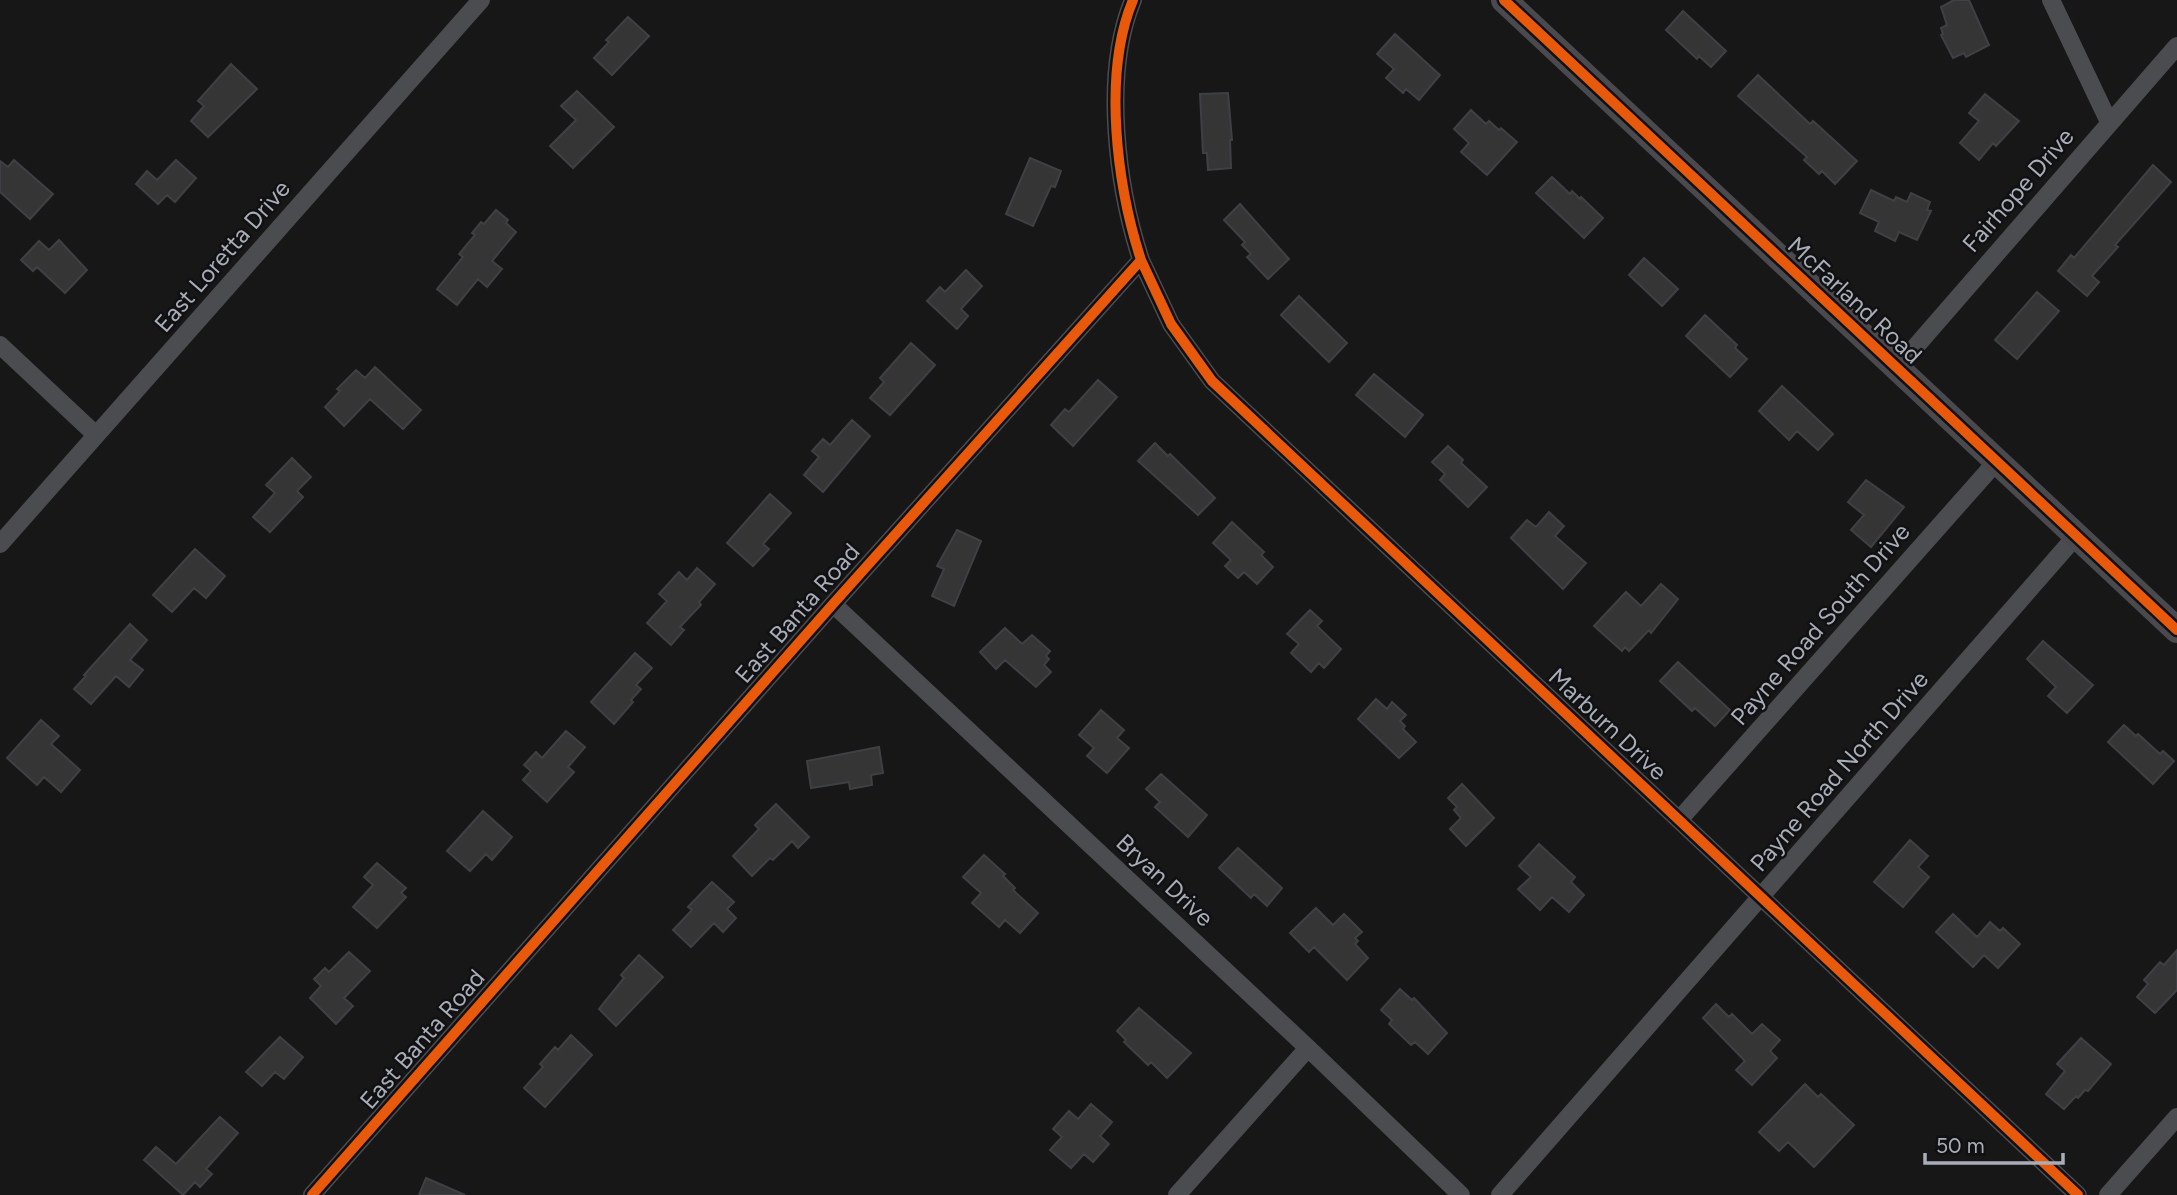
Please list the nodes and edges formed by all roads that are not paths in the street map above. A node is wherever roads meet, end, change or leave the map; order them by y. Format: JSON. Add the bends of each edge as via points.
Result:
{"nodes":[{"id":1,"x":481,"y":0,"type":"edge"},
{"id":2,"x":1133,"y":0,"type":"edge"},
{"id":3,"x":1504,"y":0,"type":"edge"},
{"id":4,"x":2051,"y":0,"type":"edge"},
{"id":5,"x":2177,"y":46,"type":"edge"},
{"id":6,"x":2109,"y":122,"type":"junction"},
{"id":7,"x":1140,"y":260,"type":"junction"},
{"id":8,"x":0,"y":345,"type":"edge"},
{"id":9,"x":1897,"y":368,"type":"junction"},
{"id":10,"x":96,"y":435,"type":"junction"},
{"id":11,"x":1997,"y":461,"type":"junction"},
{"id":12,"x":2076,"y":536,"type":"junction"},
{"id":13,"x":0,"y":544,"type":"edge"},
{"id":14,"x":833,"y":604,"type":"junction"},
{"id":15,"x":2177,"y":630,"type":"edge"},
{"id":16,"x":1679,"y":820,"type":"junction"},
{"id":17,"x":1762,"y":897,"type":"junction"},
{"id":18,"x":1308,"y":1048,"type":"junction"},
{"id":19,"x":2177,"y":1117,"type":"edge"},
{"id":20,"x":312,"y":1195,"type":"edge"},
{"id":21,"x":1177,"y":1195,"type":"edge"},
{"id":22,"x":1461,"y":1195,"type":"edge"},
{"id":23,"x":1500,"y":1195,"type":"edge"},
{"id":24,"x":2078,"y":1195,"type":"edge"},
{"id":25,"x":2108,"y":1195,"type":"edge"}],
"edges":[{"from":1,"to":10,"type":"street","name":"East Loretta Drive"},
{"from":2,"to":7,"type":"street","via":[[1119,65],[1116,116],[1127,210]]},
{"from":3,"to":9,"type":"street","name":"McFarland Road"},
{"from":4,"to":6,"type":"street"},
{"from":5,"to":6,"type":"street","name":"Fairhope Drive"},
{"from":6,"to":9,"type":"street","name":"Fairhope Drive"},
{"from":7,"to":14,"type":"street","name":"East Banta Road"},
{"from":7,"to":16,"type":"street","name":"Marburn Drive","via":[[1171,324],[1212,381]]},
{"from":8,"to":10,"type":"street"},
{"from":9,"to":11,"type":"street","name":"McFarland Road"},
{"from":10,"to":13,"type":"street","name":"East Loretta Drive"},
{"from":11,"to":12,"type":"street","name":"McFarland Road"},
{"from":11,"to":16,"type":"street","name":"Payne Road South Drive"},
{"from":12,"to":15,"type":"street","name":"McFarland Road"},
{"from":12,"to":17,"type":"street","name":"Payne Road North Drive"},
{"from":14,"to":18,"type":"street","name":"Bryan Drive"},
{"from":14,"to":20,"type":"street","name":"East Banta Road"},
{"from":16,"to":17,"type":"street","name":"Marburn Drive"},
{"from":17,"to":23,"type":"street","name":"Payne Road North Drive"},
{"from":17,"to":24,"type":"street","name":"Marburn Drive"},
{"from":18,"to":21,"type":"street"},
{"from":18,"to":22,"type":"street","name":"Bryan Drive"},
{"from":19,"to":25,"type":"street"}]}
